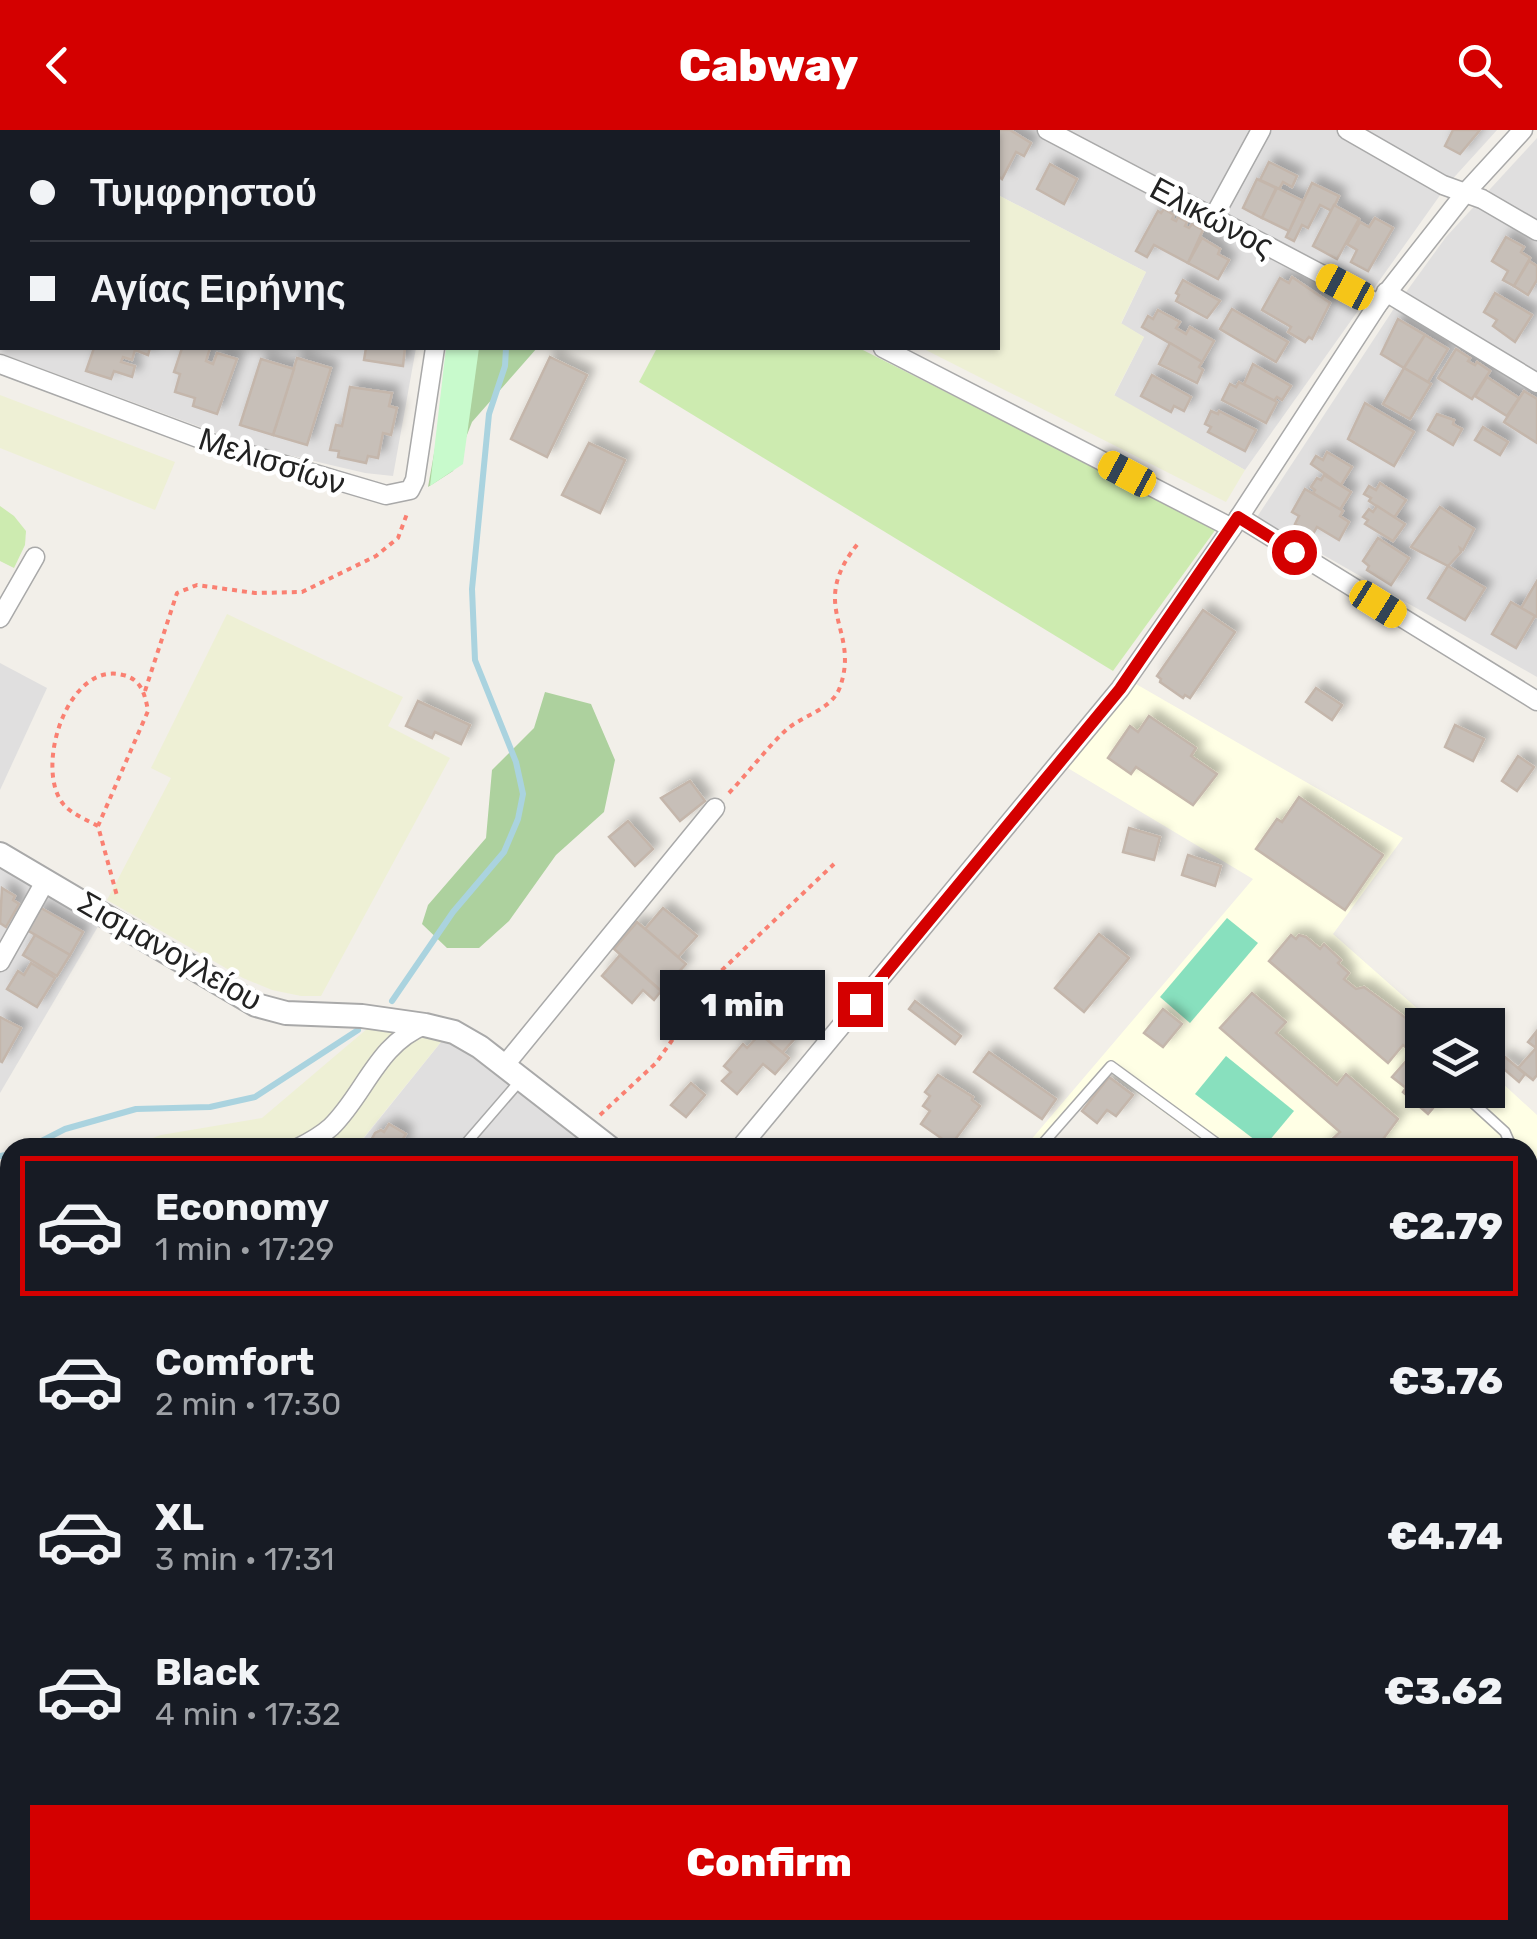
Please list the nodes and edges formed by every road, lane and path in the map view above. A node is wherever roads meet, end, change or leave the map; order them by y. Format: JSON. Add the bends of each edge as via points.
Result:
{"nodes":[{"id":1,"x":1046,"y":130,"type":"edge"},
{"id":2,"x":1261,"y":130,"type":"edge"},
{"id":3,"x":1347,"y":130,"type":"edge"},
{"id":4,"x":1523,"y":130,"type":"edge"},
{"id":5,"x":1466,"y":192,"type":"junction"},
{"id":6,"x":1213,"y":218,"type":"junction"},
{"id":7,"x":1537,"y":231,"type":"edge"},
{"id":8,"x":1382,"y":298,"type":"junction"},
{"id":9,"x":436,"y":350,"type":"edge"},
{"id":10,"x":887,"y":350,"type":"edge"},
{"id":11,"x":0,"y":364,"type":"edge"},
{"id":12,"x":1537,"y":383,"type":"edge"},
{"id":13,"x":410,"y":490,"type":"junction"},
{"id":14,"x":1235,"y":523,"type":"junction"},
{"id":15,"x":860,"y":541,"type":"dead end"},
{"id":16,"x":35,"y":557,"type":"dead end"},
{"id":17,"x":0,"y":618,"type":"edge"},
{"id":18,"x":144,"y":691,"type":"junction"},
{"id":19,"x":1537,"y":701,"type":"edge"},
{"id":20,"x":715,"y":808,"type":"joint"},
{"id":21,"x":98,"y":826,"type":"junction"},
{"id":22,"x":0,"y":854,"type":"edge"},
{"id":23,"x":834,"y":864,"type":"dead end"},
{"id":24,"x":46,"y":880,"type":"junction"},
{"id":25,"x":124,"y":925,"type":"junction"},
{"id":26,"x":0,"y":962,"type":"edge"},
{"id":27,"x":425,"y":1025,"type":"junction"},
{"id":28,"x":512,"y":1073,"type":"junction"},
{"id":29,"x":1479,"y":1108,"type":"edge"},
{"id":30,"x":585,"y":1129,"type":"junction"},
{"id":31,"x":313,"y":1138,"type":"edge"},
{"id":32,"x":469,"y":1138,"type":"edge"},
{"id":33,"x":597,"y":1138,"type":"edge"},
{"id":34,"x":748,"y":1138,"type":"edge"},
{"id":35,"x":1047,"y":1138,"type":"edge"},
{"id":36,"x":1209,"y":1138,"type":"edge"},
{"id":37,"x":1508,"y":1138,"type":"edge"}],
"edges":[{"from":1,"to":6,"type":"street","name":"Ελικώνος"},
{"from":2,"to":6,"type":"street"},
{"from":3,"to":5,"type":"street"},
{"from":4,"to":5,"type":"street"},
{"from":5,"to":7,"type":"street"},
{"from":5,"to":8,"type":"street"},
{"from":6,"to":8,"type":"street","name":"Ελικώνος"},
{"from":8,"to":12,"type":"street","name":"Ελικώνος"},
{"from":8,"to":14,"type":"street"},
{"from":9,"to":13,"type":"street"},
{"from":10,"to":14,"type":"street"},
{"from":11,"to":13,"type":"street","name":"Μελισσίων","via":[[303,472],[386,496]]},
{"from":13,"to":18,"type":"path","via":[[398,538],[302,592],[197,585],[177,593]]},
{"from":14,"to":19,"type":"street"},
{"from":14,"to":34,"type":"street","via":[[1120,689]]},
{"from":15,"to":20,"type":"path","via":[[836,580],[834,606],[844,648],[838,693],[787,729]]},
{"from":16,"to":17,"type":"street"},
{"from":18,"to":21,"type":"path","via":[[148,710]]},
{"from":18,"to":21,"type":"path","via":[[132,677],[95,675],[76,691],[60,729],[52,763],[55,788],[65,806]]},
{"from":20,"to":28,"type":"street"},
{"from":21,"to":25,"type":"path"},
{"from":22,"to":24,"type":"street","name":"Σισμανογλείου"},
{"from":23,"to":30,"type":"path","via":[[721,971],[656,1063]]},
{"from":24,"to":25,"type":"street","name":"Σισμανογλείου"},
{"from":24,"to":26,"type":"street"},
{"from":25,"to":27,"type":"street","name":"Σισμανογλείου","via":[[256,1005]]},
{"from":27,"to":28,"type":"street","name":"Σισμανογλείου","via":[[465,1037]]},
{"from":27,"to":31,"type":"street","via":[[384,1054],[330,1127]]},
{"from":28,"to":30,"type":"street","name":"Σισμανογλείου"},
{"from":28,"to":32,"type":"lane"},
{"from":29,"to":37,"type":"lane"},
{"from":30,"to":33,"type":"street","name":"Σισμανογλείου"},
{"from":35,"to":36,"type":"lane","via":[[1110,1066]]}]}
